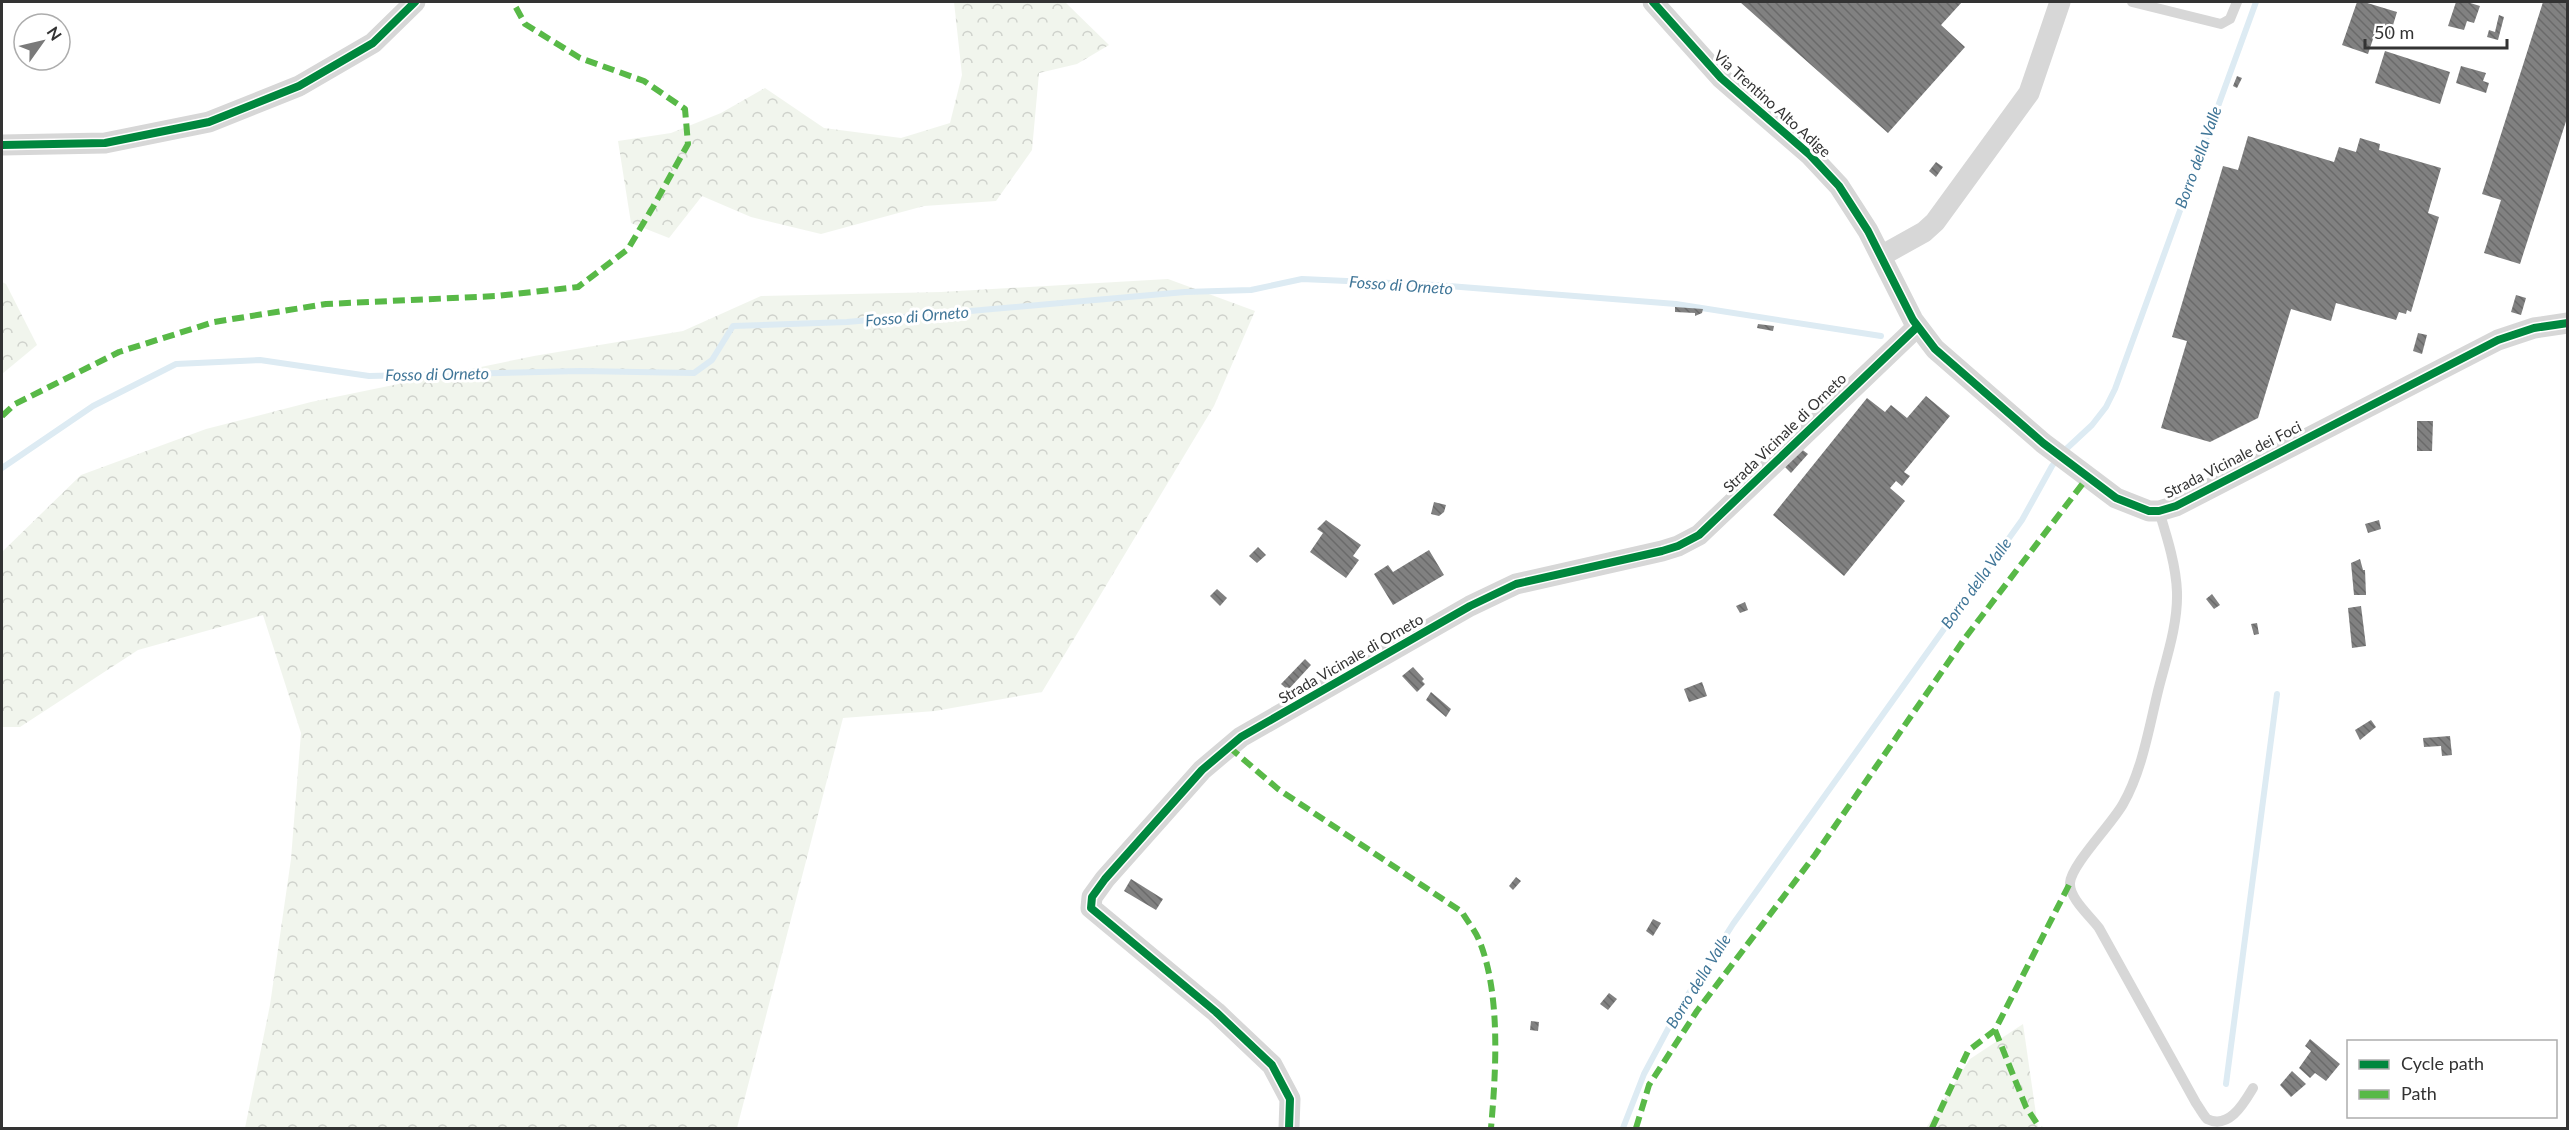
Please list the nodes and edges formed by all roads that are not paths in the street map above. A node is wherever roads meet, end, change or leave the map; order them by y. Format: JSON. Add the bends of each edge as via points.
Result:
{"nodes":[{"id":1,"x":415,"y":2,"type":"edge"},
{"id":2,"x":1653,"y":2,"type":"edge"},
{"id":3,"x":2060,"y":2,"type":"edge"},
{"id":4,"x":2132,"y":2,"type":"edge"},
{"id":5,"x":2237,"y":2,"type":"edge"},
{"id":6,"x":2,"y":145,"type":"edge"},
{"id":7,"x":1881,"y":256,"type":"junction"},
{"id":8,"x":2568,"y":323,"type":"edge"},
{"id":9,"x":1917,"y":327,"type":"junction"},
{"id":10,"x":2159,"y":511,"type":"junction"},
{"id":11,"x":2253,"y":1088,"type":"dead end"},
{"id":12,"x":1290,"y":1128,"type":"edge"}],
"edges":[{"from":1,"to":6,"type":"street","via":[[372,43],[299,86],[208,122],[105,143]]},
{"from":2,"to":7,"type":"street","name":"Via Trentino Alto Adige","via":[[1721,78],[1827,173],[1855,208]]},
{"from":3,"to":7,"type":"street","via":[[2033,83],[2018,110],[1935,222]]},
{"from":4,"to":5,"type":"lane","via":[[2221,24],[2230,19]]},
{"from":7,"to":9,"type":"street","name":"Via Trentino Alto Adige"},
{"from":8,"to":10,"type":"street","name":"Strada Vicinale dei Foci","via":[[2526,330],[2483,347]]},
{"from":9,"to":10,"type":"street","name":"Strada Vicinale dei Foci","via":[[1941,356],[2087,478],[2128,505]]},
{"from":9,"to":12,"type":"street","name":"Strada Vicinale di Orneto","via":[[1699,535],[1662,551],[1516,584],[1470,606],[1241,737],[1202,770],[1105,879],[1092,897],[1091,908],[1216,1012],[1272,1065],[1290,1099]]},
{"from":10,"to":11,"type":"lane","via":[[2177,592],[2169,646],[2129,792],[2073,872],[2070,889],[2099,928],[2207,1119],[2222,1123],[2235,1117]]}]}
